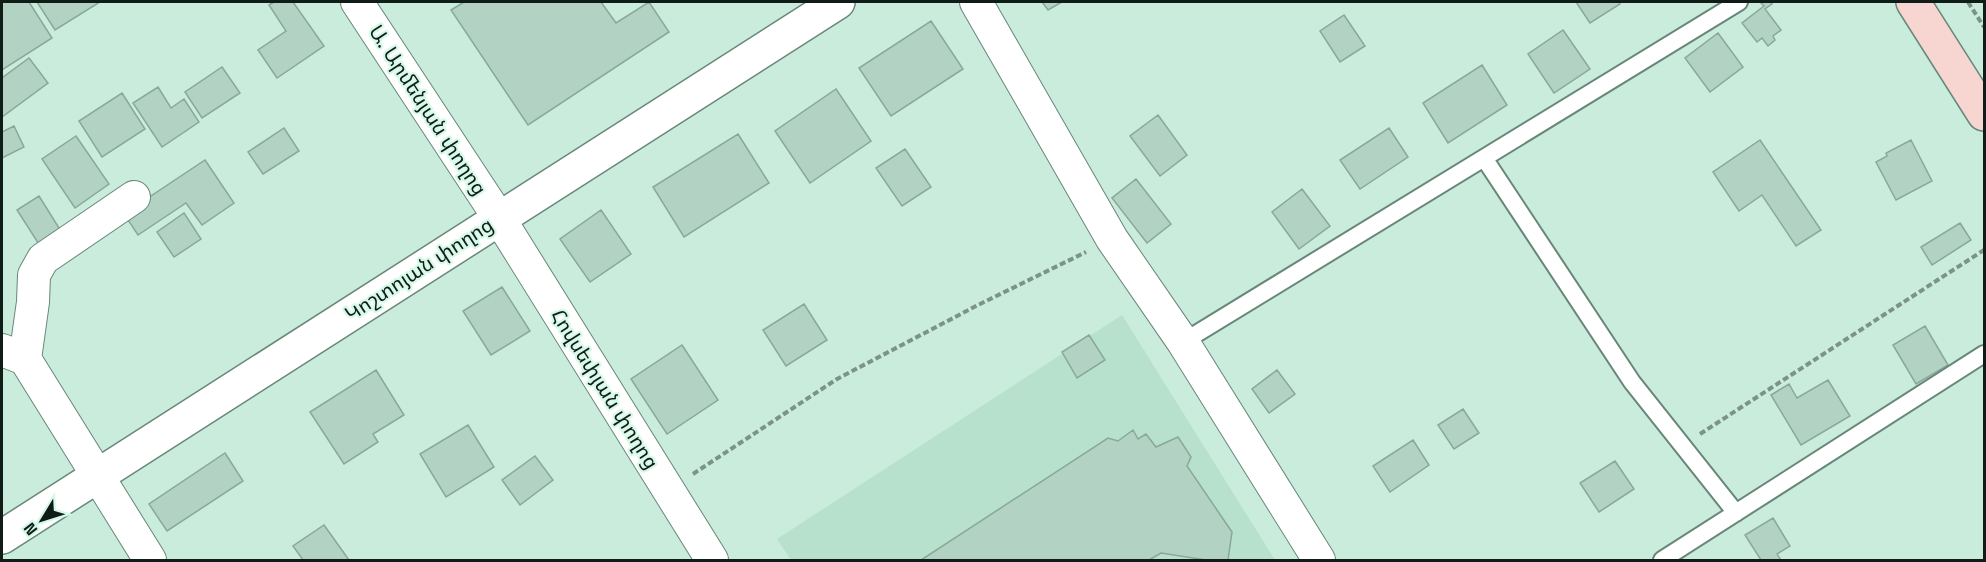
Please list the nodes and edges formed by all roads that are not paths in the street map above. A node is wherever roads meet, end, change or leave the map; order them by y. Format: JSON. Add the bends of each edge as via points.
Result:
{"nodes":[{"id":1,"x":357,"y":2,"type":"edge"},
{"id":2,"x":838,"y":2,"type":"edge"},
{"id":3,"x":976,"y":2,"type":"edge"},
{"id":4,"x":1739,"y":2,"type":"edge"},
{"id":5,"x":1913,"y":2,"type":"edge"},
{"id":6,"x":1984,"y":114,"type":"edge"},
{"id":7,"x":1484,"y":158,"type":"junction"},
{"id":8,"x":134,"y":196,"type":"dead end"},
{"id":9,"x":499,"y":218,"type":"junction"},
{"id":10,"x":1183,"y":342,"type":"junction"},
{"id":11,"x":13,"y":354,"type":"edge"},
{"id":12,"x":1984,"y":354,"type":"edge"},
{"id":13,"x":96,"y":475,"type":"junction"},
{"id":14,"x":1736,"y":513,"type":"junction"},
{"id":15,"x":2,"y":537,"type":"edge"},
{"id":16,"x":150,"y":561,"type":"edge"},
{"id":17,"x":712,"y":561,"type":"edge"},
{"id":18,"x":1319,"y":561,"type":"edge"},
{"id":19,"x":1662,"y":561,"type":"edge"}],
"edges":[{"from":1,"to":9,"type":"street","name":"Ա. Արմենյան փողոց"},
{"from":2,"to":9,"type":"street","name":"Կոշտոյան փողոց"},
{"from":3,"to":10,"type":"street","via":[[1112,239]]},
{"from":4,"to":7,"type":"lane"},
{"from":5,"to":6,"type":"main road"},
{"from":7,"to":10,"type":"lane"},
{"from":7,"to":14,"type":"lane","via":[[1632,382]]},
{"from":8,"to":11,"type":"street","via":[[43,259],[34,275],[33,302]]},
{"from":9,"to":13,"type":"street","name":"Կոշտոյան փողոց"},
{"from":9,"to":17,"type":"street","name":"Հովսեփյան փողոց"},
{"from":10,"to":18,"type":"street"},
{"from":11,"to":13,"type":"street"},
{"from":12,"to":14,"type":"lane"},
{"from":13,"to":15,"type":"street","name":"Կոշտոյան փողոց"},
{"from":13,"to":16,"type":"street"},
{"from":14,"to":19,"type":"lane"}]}
